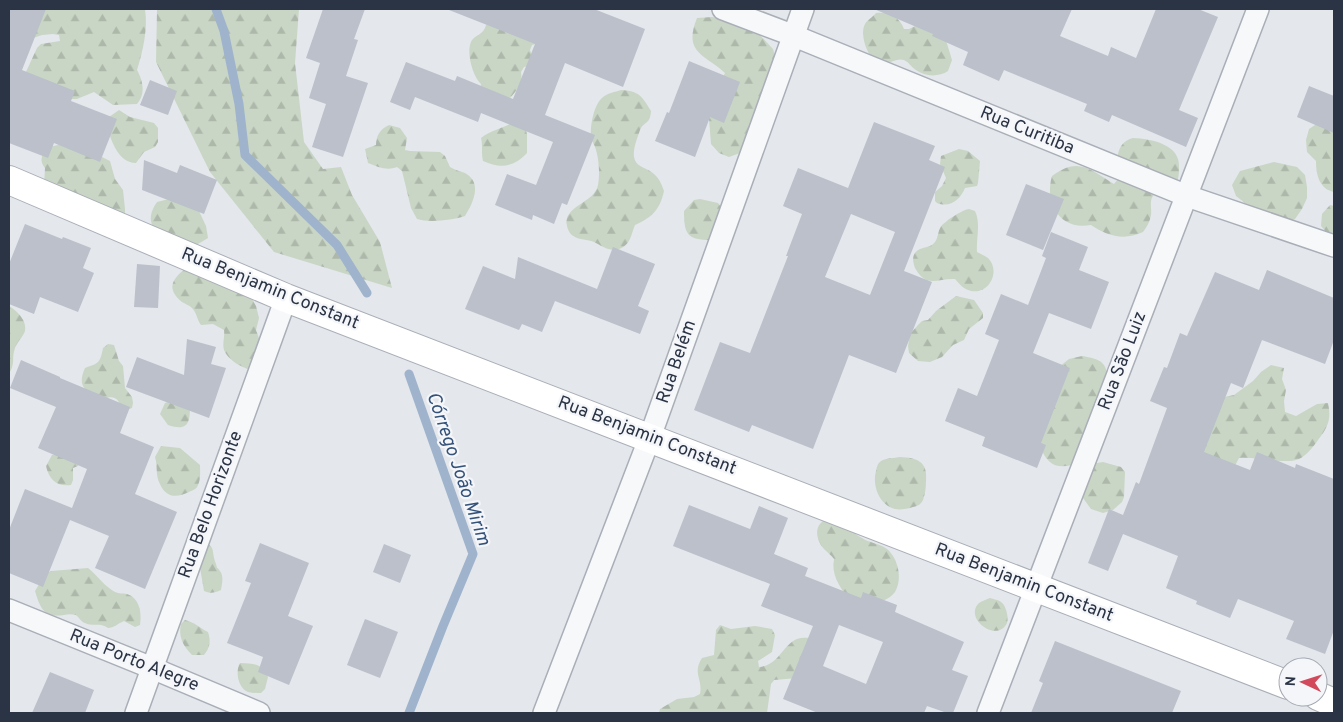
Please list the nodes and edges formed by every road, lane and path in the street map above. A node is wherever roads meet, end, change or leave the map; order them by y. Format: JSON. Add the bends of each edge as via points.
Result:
{"nodes":[{"id":1,"x":723,"y":9,"type":"edge"},
{"id":2,"x":803,"y":9,"type":"edge"},
{"id":3,"x":1258,"y":9,"type":"edge"},
{"id":4,"x":792,"y":34,"type":"junction"},
{"id":5,"x":9,"y":180,"type":"edge"},
{"id":6,"x":1187,"y":196,"type":"junction"},
{"id":7,"x":1334,"y":246,"type":"edge"},
{"id":8,"x":286,"y":298,"type":"junction"},
{"id":9,"x":650,"y":437,"type":"junction"},
{"id":10,"x":1035,"y":587,"type":"junction"},
{"id":11,"x":9,"y":610,"type":"edge"},
{"id":12,"x":152,"y":668,"type":"junction"},
{"id":13,"x":1278,"y":681,"type":"edge"},
{"id":14,"x":136,"y":713,"type":"edge"},
{"id":15,"x":259,"y":713,"type":"edge"},
{"id":16,"x":544,"y":713,"type":"edge"},
{"id":17,"x":988,"y":713,"type":"edge"}],
"edges":[{"from":1,"to":4,"type":"street","name":"Rua Curitiba"},
{"from":2,"to":4,"type":"street","name":"Rua Belém"},
{"from":3,"to":6,"type":"street","name":"Rua São Luiz"},
{"from":4,"to":6,"type":"street","name":"Rua Curitiba"},
{"from":4,"to":9,"type":"street","name":"Rua Belém"},
{"from":5,"to":8,"type":"street","name":"Rua Benjamin Constant"},
{"from":6,"to":7,"type":"street","name":"Rua Curitiba"},
{"from":6,"to":10,"type":"street","name":"Rua São Luiz"},
{"from":8,"to":9,"type":"street","name":"Rua Benjamin Constant"},
{"from":8,"to":12,"type":"street","name":"Rua Belo Horizonte"},
{"from":9,"to":10,"type":"street","name":"Rua Benjamin Constant"},
{"from":9,"to":16,"type":"street","name":"Rua Belém"},
{"from":10,"to":13,"type":"street","name":"Rua Benjamin Constant"},
{"from":10,"to":17,"type":"street","name":"Rua São Luiz"},
{"from":11,"to":12,"type":"street","name":"Rua Porto Alegre"},
{"from":12,"to":14,"type":"street","name":"Rua Belo Horizonte"},
{"from":12,"to":15,"type":"street","name":"Rua Porto Alegre"}]}
